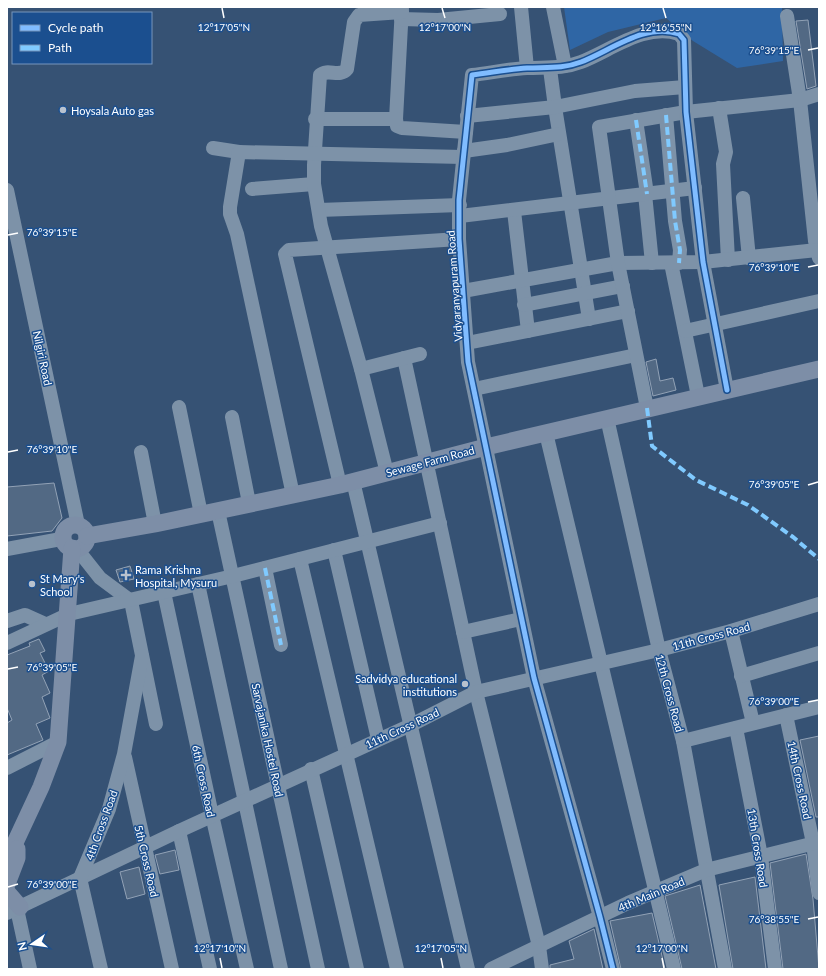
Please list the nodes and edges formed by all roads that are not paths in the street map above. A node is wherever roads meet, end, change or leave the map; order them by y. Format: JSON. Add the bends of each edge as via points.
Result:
{"nodes":[{"id":1,"x":521,"y":7,"type":"edge"},
{"id":2,"x":553,"y":7,"type":"edge"},
{"id":3,"x":402,"y":13,"type":"edge"},
{"id":4,"x":455,"y":13,"type":"edge"},
{"id":5,"x":491,"y":13,"type":"edge"},
{"id":6,"x":787,"y":16,"type":"dead end"},
{"id":7,"x":565,"y":66,"type":"junction"},
{"id":8,"x":527,"y":68,"type":"junction"},
{"id":9,"x":550,"y":69,"type":"junction"},
{"id":10,"x":685,"y":86,"type":"junction"},
{"id":11,"x":819,"y":94,"type":"edge"},
{"id":12,"x":800,"y":100,"type":"junction"},
{"id":13,"x":555,"y":108,"type":"junction"},
{"id":14,"x":719,"y":108,"type":"junction"},
{"id":15,"x":686,"y":112,"type":"junction"},
{"id":16,"x":666,"y":115,"type":"junction"},
{"id":17,"x":467,"y":116,"type":"junction"},
{"id":18,"x":315,"y":119,"type":"junction"},
{"id":19,"x":396,"y":120,"type":"junction"},
{"id":20,"x":636,"y":120,"type":"junction"},
{"id":21,"x":466,"y":132,"type":"junction"},
{"id":22,"x":559,"y":134,"type":"junction"},
{"id":23,"x":213,"y":148,"type":"dead end"},
{"id":24,"x":240,"y":152,"type":"junction"},
{"id":25,"x":314,"y":154,"type":"junction"},
{"id":26,"x":463,"y":154,"type":"junction"},
{"id":27,"x":314,"y":184,"type":"junction"},
{"id":28,"x":252,"y":188,"type":"dead end"},
{"id":29,"x":695,"y":188,"type":"junction"},
{"id":30,"x":7,"y":190,"type":"edge"},
{"id":31,"x":672,"y":191,"type":"junction"},
{"id":32,"x":646,"y":194,"type":"junction"},
{"id":33,"x":743,"y":198,"type":"dead end"},
{"id":34,"x":608,"y":199,"type":"junction"},
{"id":35,"x":570,"y":204,"type":"junction"},
{"id":36,"x":319,"y":210,"type":"junction"},
{"id":37,"x":460,"y":210,"type":"junction"},
{"id":38,"x":514,"y":211,"type":"junction"},
{"id":39,"x":459,"y":238,"type":"junction"},
{"id":40,"x":325,"y":246,"type":"junction"},
{"id":41,"x":818,"y":255,"type":"edge"},
{"id":42,"x":749,"y":258,"type":"junction"},
{"id":43,"x":728,"y":260,"type":"junction"},
{"id":44,"x":703,"y":262,"type":"junction"},
{"id":45,"x":618,"y":263,"type":"junction"},
{"id":46,"x":652,"y":263,"type":"junction"},
{"id":47,"x":675,"y":263,"type":"junction"},
{"id":48,"x":581,"y":269,"type":"junction"},
{"id":49,"x":521,"y":279,"type":"junction"},
{"id":50,"x":623,"y":286,"type":"junction"},
{"id":51,"x":463,"y":291,"type":"junction"},
{"id":52,"x":585,"y":294,"type":"junction"},
{"id":53,"x":819,"y":301,"type":"edge"},
{"id":54,"x":524,"y":305,"type":"junction"},
{"id":55,"x":628,"y":311,"type":"junction"},
{"id":56,"x":589,"y":319,"type":"junction"},
{"id":57,"x":714,"y":324,"type":"junction"},
{"id":58,"x":528,"y":331,"type":"junction"},
{"id":59,"x":685,"y":331,"type":"junction"},
{"id":60,"x":467,"y":344,"type":"junction"},
{"id":61,"x":420,"y":354,"type":"dead end"},
{"id":62,"x":636,"y":355,"type":"junction"},
{"id":63,"x":404,"y":358,"type":"junction"},
{"id":64,"x":361,"y":369,"type":"junction"},
{"id":65,"x":819,"y":369,"type":"edge"},
{"id":66,"x":474,"y":389,"type":"junction"},
{"id":67,"x":727,"y":390,"type":"junction"},
{"id":68,"x":698,"y":396,"type":"junction"},
{"id":69,"x":179,"y":407,"type":"dead end"},
{"id":70,"x":647,"y":408,"type":"junction"},
{"id":71,"x":232,"y":417,"type":"dead end"},
{"id":72,"x":607,"y":418,"type":"junction"},
{"id":73,"x":546,"y":433,"type":"junction"},
{"id":74,"x":486,"y":447,"type":"junction"},
{"id":75,"x":141,"y":452,"type":"dead end"},
{"id":76,"x":427,"y":462,"type":"junction"},
{"id":77,"x":387,"y":473,"type":"junction"},
{"id":78,"x":347,"y":483,"type":"junction"},
{"id":79,"x":293,"y":495,"type":"junction"},
{"id":80,"x":249,"y":503,"type":"junction"},
{"id":81,"x":218,"y":511,"type":"junction"},
{"id":82,"x":201,"y":514,"type":"junction"},
{"id":83,"x":440,"y":523,"type":"junction"},
{"id":84,"x":155,"y":524,"type":"junction"},
{"id":85,"x":76,"y":539,"type":"junction"},
{"id":86,"x":367,"y":541,"type":"junction"},
{"id":87,"x":7,"y":549,"type":"edge"},
{"id":88,"x":334,"y":550,"type":"junction"},
{"id":89,"x":300,"y":559,"type":"junction"},
{"id":90,"x":265,"y":568,"type":"junction"},
{"id":91,"x":233,"y":576,"type":"junction"},
{"id":92,"x":198,"y":584,"type":"junction"},
{"id":93,"x":164,"y":592,"type":"junction"},
{"id":94,"x":131,"y":601,"type":"junction"},
{"id":95,"x":819,"y":604,"type":"edge"},
{"id":96,"x":69,"y":614,"type":"junction"},
{"id":97,"x":521,"y":620,"type":"junction"},
{"id":98,"x":7,"y":621,"type":"edge"},
{"id":99,"x":45,"y":624,"type":"junction"},
{"id":100,"x":731,"y":631,"type":"junction"},
{"id":101,"x":463,"y":632,"type":"junction"},
{"id":102,"x":7,"y":643,"type":"edge"},
{"id":103,"x":281,"y":646,"type":"dead end"},
{"id":104,"x":659,"y":650,"type":"junction"},
{"id":105,"x":819,"y":653,"type":"edge"},
{"id":106,"x":142,"y":656,"type":"junction"},
{"id":107,"x":601,"y":663,"type":"junction"},
{"id":108,"x":741,"y":676,"type":"junction"},
{"id":109,"x":534,"y":678,"type":"junction"},
{"id":110,"x":476,"y":692,"type":"junction"},
{"id":111,"x":819,"y":707,"type":"edge"},
{"id":112,"x":786,"y":715,"type":"junction"},
{"id":113,"x":753,"y":723,"type":"junction"},
{"id":114,"x":156,"y":724,"type":"dead end"},
{"id":115,"x":411,"y":725,"type":"junction"},
{"id":116,"x":736,"y":728,"type":"junction"},
{"id":117,"x":378,"y":739,"type":"junction"},
{"id":118,"x":683,"y":741,"type":"junction"},
{"id":119,"x":58,"y":742,"type":"junction"},
{"id":120,"x":346,"y":753,"type":"junction"},
{"id":121,"x":124,"y":754,"type":"junction"},
{"id":122,"x":7,"y":768,"type":"edge"},
{"id":123,"x":310,"y":769,"type":"junction"},
{"id":124,"x":278,"y":786,"type":"junction"},
{"id":125,"x":244,"y":801,"type":"junction"},
{"id":126,"x":212,"y":816,"type":"junction"},
{"id":127,"x":179,"y":831,"type":"junction"},
{"id":128,"x":19,"y":837,"type":"junction"},
{"id":129,"x":816,"y":843,"type":"edge"},
{"id":130,"x":144,"y":848,"type":"junction"},
{"id":131,"x":761,"y":856,"type":"junction"},
{"id":132,"x":7,"y":860,"type":"edge"},
{"id":133,"x":706,"y":870,"type":"junction"},
{"id":134,"x":80,"y":878,"type":"junction"},
{"id":135,"x":7,"y":884,"type":"edge"},
{"id":136,"x":7,"y":892,"type":"edge"},
{"id":137,"x":656,"y":892,"type":"junction"},
{"id":138,"x":819,"y":893,"type":"edge"},
{"id":139,"x":15,"y":910,"type":"edge"},
{"id":140,"x":600,"y":917,"type":"junction"},
{"id":141,"x":539,"y":946,"type":"junction"},
{"id":142,"x":30,"y":969,"type":"edge"},
{"id":143,"x":101,"y":969,"type":"edge"},
{"id":144,"x":172,"y":969,"type":"edge"},
{"id":145,"x":210,"y":969,"type":"edge"},
{"id":146,"x":247,"y":969,"type":"edge"},
{"id":147,"x":281,"y":969,"type":"edge"},
{"id":148,"x":318,"y":969,"type":"edge"},
{"id":149,"x":357,"y":969,"type":"edge"},
{"id":150,"x":397,"y":969,"type":"edge"},
{"id":151,"x":468,"y":969,"type":"edge"},
{"id":152,"x":490,"y":969,"type":"edge"},
{"id":153,"x":542,"y":969,"type":"edge"},
{"id":154,"x":613,"y":969,"type":"edge"},
{"id":155,"x":674,"y":969,"type":"edge"},
{"id":156,"x":725,"y":969,"type":"edge"},
{"id":157,"x":775,"y":969,"type":"edge"}],
"edges":[{"from":1,"to":8,"type":"street"},
{"from":2,"to":7,"type":"street"},
{"from":3,"to":4,"type":"street"},
{"from":3,"to":18,"type":"street","via":[[365,13],[356,17],[347,68],[341,73],[320,75]]},
{"from":3,"to":19,"type":"street"},
{"from":4,"to":5,"type":"street"},
{"from":6,"to":12,"type":"street"},
{"from":7,"to":9,"type":"street"},
{"from":7,"to":10,"type":"street","via":[[581,62],[621,42],[661,30],[679,34],[684,40]]},
{"from":8,"to":9,"type":"street"},
{"from":8,"to":17,"type":"street","name":"Vidyaranyapuram Road","via":[[472,75]]},
{"from":9,"to":13,"type":"street"},
{"from":10,"to":13,"type":"street","via":[[634,91]]},
{"from":10,"to":15,"type":"street"},
{"from":11,"to":12,"type":"street"},
{"from":12,"to":14,"type":"street"},
{"from":12,"to":41,"type":"street"},
{"from":13,"to":17,"type":"street"},
{"from":13,"to":22,"type":"street"},
{"from":14,"to":15,"type":"street"},
{"from":14,"to":43,"type":"street","via":[[726,152],[723,164]]},
{"from":15,"to":16,"type":"street"},
{"from":15,"to":29,"type":"street"},
{"from":16,"to":20,"type":"street"},
{"from":16,"to":31,"type":"street"},
{"from":17,"to":21,"type":"street","name":"Vidyaranyapuram Road"},
{"from":18,"to":19,"type":"street"},
{"from":18,"to":25,"type":"street"},
{"from":19,"to":21,"type":"street","via":[[402,128]]},
{"from":20,"to":32,"type":"street"},
{"from":20,"to":34,"type":"street","via":[[599,126]]},
{"from":21,"to":26,"type":"street","name":"Vidyaranyapuram Road"},
{"from":22,"to":26,"type":"street"},
{"from":22,"to":35,"type":"street"},
{"from":23,"to":24,"type":"street"},
{"from":24,"to":25,"type":"street"},
{"from":24,"to":79,"type":"street","via":[[230,214],[237,234]]},
{"from":25,"to":26,"type":"street"},
{"from":25,"to":27,"type":"street"},
{"from":26,"to":37,"type":"street","name":"Vidyaranyapuram Road"},
{"from":27,"to":28,"type":"street"},
{"from":27,"to":36,"type":"street"},
{"from":29,"to":31,"type":"street"},
{"from":29,"to":44,"type":"street"},
{"from":30,"to":85,"type":"street","name":"Nilgiri Road"},
{"from":31,"to":32,"type":"street"},
{"from":31,"to":47,"type":"street","via":[[680,250]]},
{"from":32,"to":34,"type":"street"},
{"from":32,"to":46,"type":"street"},
{"from":33,"to":42,"type":"street"},
{"from":34,"to":35,"type":"street"},
{"from":34,"to":45,"type":"street"},
{"from":35,"to":38,"type":"street"},
{"from":35,"to":48,"type":"street"},
{"from":36,"to":37,"type":"street"},
{"from":36,"to":40,"type":"street"},
{"from":37,"to":38,"type":"street"},
{"from":37,"to":39,"type":"street","name":"Vidyaranyapuram Road"},
{"from":38,"to":49,"type":"street"},
{"from":39,"to":40,"type":"street"},
{"from":39,"to":51,"type":"street","name":"Vidyaranyapuram Road"},
{"from":40,"to":64,"type":"street"},
{"from":40,"to":78,"type":"street","via":[[289,250],[285,254]]},
{"from":41,"to":42,"type":"street"},
{"from":42,"to":43,"type":"street"},
{"from":43,"to":44,"type":"street"},
{"from":44,"to":47,"type":"street"},
{"from":44,"to":57,"type":"street"},
{"from":45,"to":46,"type":"street"},
{"from":45,"to":48,"type":"street"},
{"from":45,"to":50,"type":"street"},
{"from":46,"to":47,"type":"street"},
{"from":47,"to":59,"type":"street"},
{"from":48,"to":49,"type":"street"},
{"from":48,"to":52,"type":"street"},
{"from":49,"to":51,"type":"street"},
{"from":49,"to":54,"type":"street"},
{"from":50,"to":52,"type":"street"},
{"from":50,"to":55,"type":"street"},
{"from":51,"to":60,"type":"street","name":"Vidyaranyapuram Road"},
{"from":52,"to":54,"type":"street"},
{"from":52,"to":56,"type":"street"},
{"from":53,"to":57,"type":"street"},
{"from":54,"to":58,"type":"street"},
{"from":55,"to":56,"type":"street"},
{"from":55,"to":62,"type":"street"},
{"from":56,"to":58,"type":"street"},
{"from":57,"to":59,"type":"street"},
{"from":57,"to":67,"type":"street"},
{"from":58,"to":60,"type":"street"},
{"from":59,"to":68,"type":"street"},
{"from":60,"to":66,"type":"street","name":"Vidyaranyapuram Road"},
{"from":61,"to":63,"type":"street"},
{"from":62,"to":66,"type":"street"},
{"from":62,"to":70,"type":"street"},
{"from":63,"to":64,"type":"street"},
{"from":63,"to":76,"type":"street"},
{"from":64,"to":77,"type":"street"},
{"from":65,"to":67,"type":"main road","name":"Sewage Farm Road"},
{"from":66,"to":74,"type":"street","name":"Vidyaranyapuram Road"},
{"from":67,"to":68,"type":"main road","name":"Sewage Farm Road"},
{"from":68,"to":70,"type":"main road","name":"Sewage Farm Road"},
{"from":69,"to":82,"type":"street"},
{"from":70,"to":72,"type":"main road","name":"Sewage Farm Road"},
{"from":71,"to":80,"type":"street"},
{"from":72,"to":73,"type":"main road","name":"Sewage Farm Road"},
{"from":72,"to":104,"type":"street","name":"12th Cross Road"},
{"from":73,"to":74,"type":"main road","name":"Sewage Farm Road"},
{"from":73,"to":107,"type":"street"},
{"from":74,"to":76,"type":"main road","name":"Sewage Farm Road"},
{"from":74,"to":97,"type":"street","name":"Vidyaranyapuram Road"},
{"from":75,"to":84,"type":"street"},
{"from":76,"to":77,"type":"main road","name":"Sewage Farm Road"},
{"from":76,"to":83,"type":"street"},
{"from":77,"to":78,"type":"main road","name":"Sewage Farm Road"},
{"from":78,"to":79,"type":"main road","name":"Sewage Farm Road"},
{"from":78,"to":86,"type":"street"},
{"from":79,"to":80,"type":"main road","name":"Sewage Farm Road"},
{"from":80,"to":81,"type":"main road","name":"Sewage Farm Road"},
{"from":81,"to":82,"type":"main road","name":"Sewage Farm Road"},
{"from":81,"to":91,"type":"street","name":"Sarvajanika Hostel Road"},
{"from":82,"to":84,"type":"main road","name":"Sewage Farm Road"},
{"from":83,"to":86,"type":"street"},
{"from":83,"to":101,"type":"street"},
{"from":84,"to":85,"type":"main road","name":"Sewage Farm Road"},
{"from":85,"to":87,"type":"street","via":[[61,539]]},
{"from":85,"to":94,"type":"street","via":[[100,578]]},
{"from":85,"to":96,"type":"main road"},
{"from":86,"to":88,"type":"street"},
{"from":86,"to":115,"type":"street"},
{"from":88,"to":89,"type":"street"},
{"from":88,"to":117,"type":"street"},
{"from":89,"to":90,"type":"street"},
{"from":89,"to":120,"type":"street"},
{"from":90,"to":91,"type":"street"},
{"from":90,"to":103,"type":"street"},
{"from":91,"to":92,"type":"street"},
{"from":91,"to":124,"type":"street","name":"Sarvajanika Hostel Road"},
{"from":92,"to":93,"type":"street"},
{"from":92,"to":125,"type":"street"},
{"from":93,"to":94,"type":"street"},
{"from":93,"to":126,"type":"street","name":"6th Cross Road"},
{"from":94,"to":96,"type":"street"},
{"from":94,"to":106,"type":"street"},
{"from":95,"to":100,"type":"street","name":"11th Cross Road"},
{"from":96,"to":99,"type":"street"},
{"from":96,"to":119,"type":"main road"},
{"from":97,"to":101,"type":"street"},
{"from":97,"to":109,"type":"street","name":"Vidyaranyapuram Road"},
{"from":98,"to":99,"type":"street","via":[[25,615]]},
{"from":99,"to":102,"type":"street"},
{"from":100,"to":104,"type":"street","name":"11th Cross Road"},
{"from":100,"to":108,"type":"street"},
{"from":101,"to":110,"type":"street"},
{"from":104,"to":107,"type":"street","name":"11th Cross Road"},
{"from":104,"to":118,"type":"street","name":"12th Cross Road"},
{"from":105,"to":108,"type":"street"},
{"from":106,"to":114,"type":"street"},
{"from":106,"to":121,"type":"street","name":"4th Cross Road"},
{"from":107,"to":109,"type":"street","name":"11th Cross Road"},
{"from":107,"to":137,"type":"street"},
{"from":108,"to":113,"type":"street"},
{"from":109,"to":110,"type":"street","name":"11th Cross Road"},
{"from":109,"to":140,"type":"street","name":"Vidyaranyapuram Road"},
{"from":110,"to":115,"type":"street","name":"11th Cross Road"},
{"from":110,"to":141,"type":"street"},
{"from":111,"to":112,"type":"street"},
{"from":112,"to":113,"type":"street"},
{"from":112,"to":129,"type":"street","name":"14th Cross Road"},
{"from":113,"to":116,"type":"street"},
{"from":115,"to":117,"type":"street","name":"11th Cross Road"},
{"from":115,"to":151,"type":"street"},
{"from":116,"to":118,"type":"street"},
{"from":116,"to":131,"type":"street","name":"13th Cross Road"},
{"from":117,"to":120,"type":"street","name":"11th Cross Road"},
{"from":118,"to":133,"type":"street","name":"12th Cross Road"},
{"from":119,"to":122,"type":"street"},
{"from":119,"to":128,"type":"main road"},
{"from":120,"to":123,"type":"street","name":"11th Cross Road"},
{"from":120,"to":150,"type":"street"},
{"from":121,"to":130,"type":"street","name":"5th Cross Road"},
{"from":121,"to":134,"type":"street","name":"4th Cross Road","via":[[109,809]]},
{"from":123,"to":124,"type":"street","name":"11th Cross Road"},
{"from":123,"to":149,"type":"street"},
{"from":124,"to":125,"type":"street","name":"11th Cross Road"},
{"from":124,"to":148,"type":"street","name":"Sarvajanika Hostel Road"},
{"from":125,"to":126,"type":"street","name":"11th Cross Road"},
{"from":125,"to":147,"type":"street"},
{"from":126,"to":127,"type":"street","name":"11th Cross Road"},
{"from":126,"to":146,"type":"street","name":"6th Cross Road"},
{"from":127,"to":130,"type":"street","name":"11th Cross Road"},
{"from":127,"to":145,"type":"street"},
{"from":128,"to":132,"type":"main road"},
{"from":128,"to":135,"type":"main road","via":[[16,858]]},
{"from":129,"to":131,"type":"street","name":"4th Main Road"},
{"from":129,"to":138,"type":"street","name":"14th Cross Road"},
{"from":130,"to":134,"type":"street","name":"11th Cross Road"},
{"from":130,"to":144,"type":"street","name":"5th Cross Road"},
{"from":131,"to":133,"type":"street","name":"4th Main Road"},
{"from":131,"to":157,"type":"street","name":"13th Cross Road"},
{"from":133,"to":137,"type":"street","name":"4th Main Road"},
{"from":133,"to":156,"type":"street","name":"12th Cross Road"},
{"from":134,"to":139,"type":"street","name":"11th Cross Road"},
{"from":134,"to":143,"type":"street"},
{"from":136,"to":139,"type":"main road"},
{"from":137,"to":140,"type":"street","name":"4th Main Road"},
{"from":137,"to":155,"type":"street"},
{"from":139,"to":142,"type":"street"},
{"from":140,"to":141,"type":"street","name":"4th Main Road"},
{"from":140,"to":154,"type":"street","name":"Vidyaranyapuram Road"},
{"from":141,"to":152,"type":"street","name":"4th Main Road"},
{"from":141,"to":153,"type":"street"}]}
